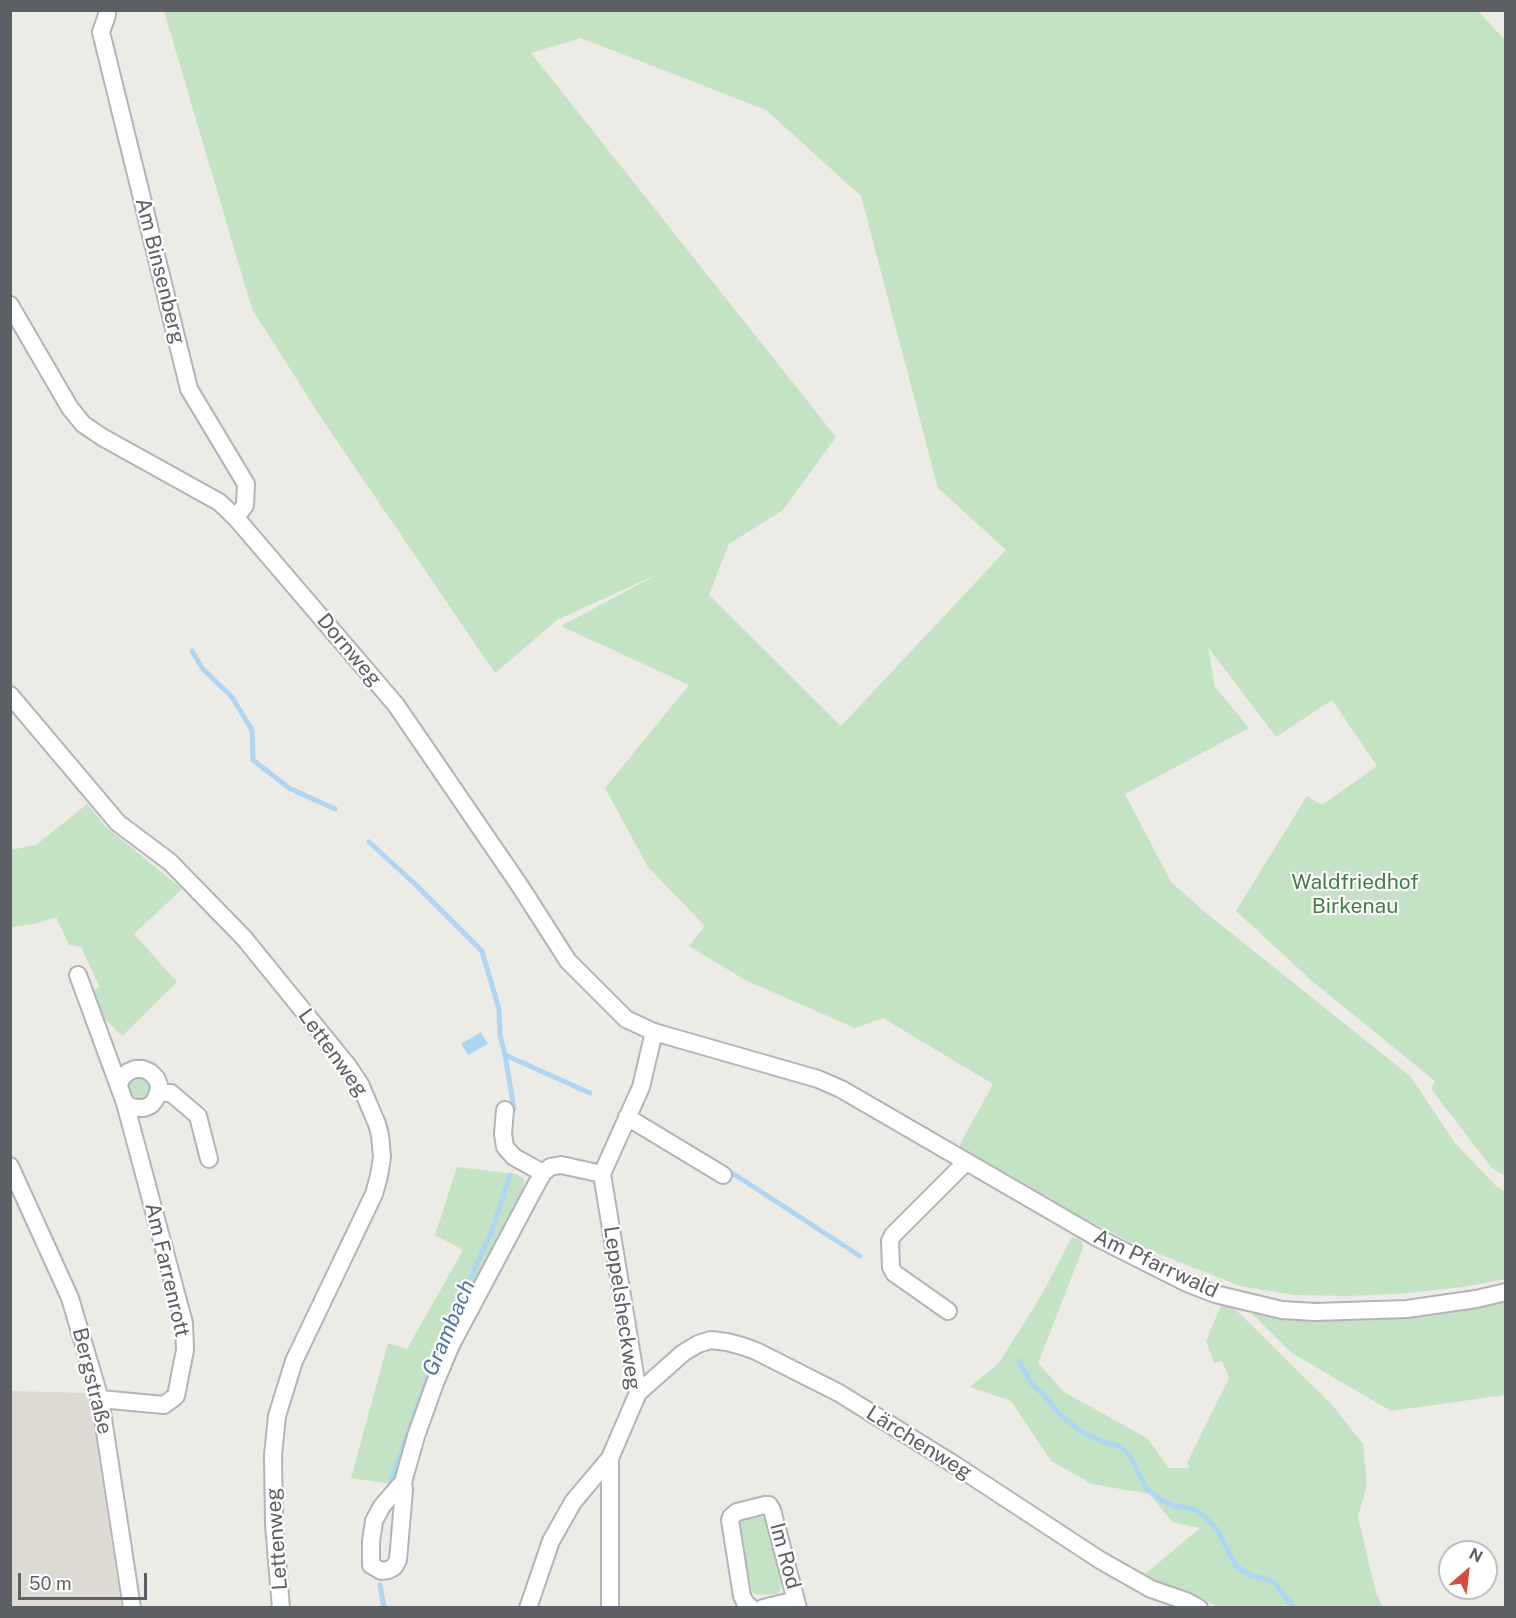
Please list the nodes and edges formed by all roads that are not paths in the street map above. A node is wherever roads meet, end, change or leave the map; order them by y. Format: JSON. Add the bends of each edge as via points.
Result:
{"nodes":[{"id":1,"x":107,"y":10,"type":"edge"},
{"id":2,"x":10,"y":305,"type":"edge"},
{"id":3,"x":236,"y":518,"type":"junction"},
{"id":4,"x":10,"y":695,"type":"edge"},
{"id":5,"x":78,"y":975,"type":"dead end"},
{"id":6,"x":654,"y":1032,"type":"junction"},
{"id":7,"x":119,"y":1084,"type":"junction"},
{"id":8,"x":158,"y":1094,"type":"junction"},
{"id":9,"x":125,"y":1103,"type":"junction"},
{"id":10,"x":505,"y":1110,"type":"dead end"},
{"id":11,"x":627,"y":1117,"type":"junction"},
{"id":12,"x":209,"y":1159,"type":"dead end"},
{"id":13,"x":966,"y":1162,"type":"junction"},
{"id":14,"x":10,"y":1166,"type":"edge"},
{"id":15,"x":543,"y":1173,"type":"junction"},
{"id":16,"x":602,"y":1174,"type":"junction"},
{"id":17,"x":723,"y":1175,"type":"dead end"},
{"id":18,"x":1506,"y":1292,"type":"edge"},
{"id":19,"x":948,"y":1311,"type":"dead end"},
{"id":20,"x":638,"y":1393,"type":"junction"},
{"id":21,"x":100,"y":1399,"type":"junction"},
{"id":22,"x":610,"y":1458,"type":"junction"},
{"id":23,"x":403,"y":1482,"type":"dead end"},
{"id":24,"x":797,"y":1604,"type":"edge"},
{"id":25,"x":132,"y":1608,"type":"edge"},
{"id":26,"x":281,"y":1608,"type":"edge"},
{"id":27,"x":528,"y":1608,"type":"edge"},
{"id":28,"x":610,"y":1608,"type":"edge"},
{"id":29,"x":751,"y":1608,"type":"edge"},
{"id":30,"x":763,"y":1608,"type":"edge"},
{"id":31,"x":1199,"y":1608,"type":"edge"}],
"edges":[{"from":1,"to":3,"type":"street","name":"Am Binsenberg","via":[[101,32],[189,389],[246,484],[245,505]]},
{"from":2,"to":3,"type":"street","name":"Dornweg","via":[[83,424],[219,502]]},
{"from":3,"to":6,"type":"street","name":"Dornweg","via":[[396,705],[568,961],[626,1019]]},
{"from":4,"to":26,"type":"street","name":"Lettenweg","via":[[118,823],[170,862],[244,938],[354,1075],[377,1124],[382,1157],[374,1194],[294,1361],[277,1416],[274,1524]]},
{"from":5,"to":7,"type":"street","name":"Am Farrenrott"},
{"from":6,"to":11,"type":"street","via":[[641,1087]]},
{"from":6,"to":13,"type":"street","name":"Am Pfarrwald","via":[[818,1079]]},
{"from":7,"to":8,"type":"street","via":[[128,1072],[143,1069],[156,1078]]},
{"from":7,"to":9,"type":"street","name":"Am Farrenrott"},
{"from":8,"to":9,"type":"street","via":[[144,1108]]},
{"from":8,"to":12,"type":"street","via":[[171,1093],[202,1114]]},
{"from":9,"to":21,"type":"street","name":"Am Farrenrott","via":[[184,1323],[185,1350],[176,1396],[164,1405]]},
{"from":10,"to":15,"type":"street","via":[[506,1147],[514,1157]]},
{"from":11,"to":16,"type":"street"},
{"from":11,"to":17,"type":"street"},
{"from":13,"to":18,"type":"street","name":"Am Pfarrwald","via":[[1098,1238],[1187,1282],[1237,1300],[1282,1310],[1384,1310]]},
{"from":13,"to":19,"type":"street","via":[[890,1241],[894,1273]]},
{"from":14,"to":21,"type":"street","name":"Bergstraße","via":[[70,1298]]},
{"from":15,"to":16,"type":"street","via":[[561,1165]]},
{"from":15,"to":23,"type":"street","via":[[451,1345]]},
{"from":16,"to":20,"type":"street","name":"Leppelsheckweg"},
{"from":20,"to":22,"type":"street","name":"Leppelsheckweg"},
{"from":20,"to":31,"type":"street","name":"Lärchenweg","via":[[698,1344],[711,1340],[756,1351],[839,1393],[1131,1578]]},
{"from":21,"to":25,"type":"street","name":"Bergstraße"},
{"from":22,"to":27,"type":"street","via":[[573,1502],[551,1541]]},
{"from":22,"to":28,"type":"street","name":"Leppelsheckweg"},
{"from":24,"to":29,"type":"street","name":"Im Rod","via":[[772,1510],[762,1505],[737,1512],[730,1520],[742,1596]]},
{"from":24,"to":30,"type":"street","name":"Im Rod"}]}
